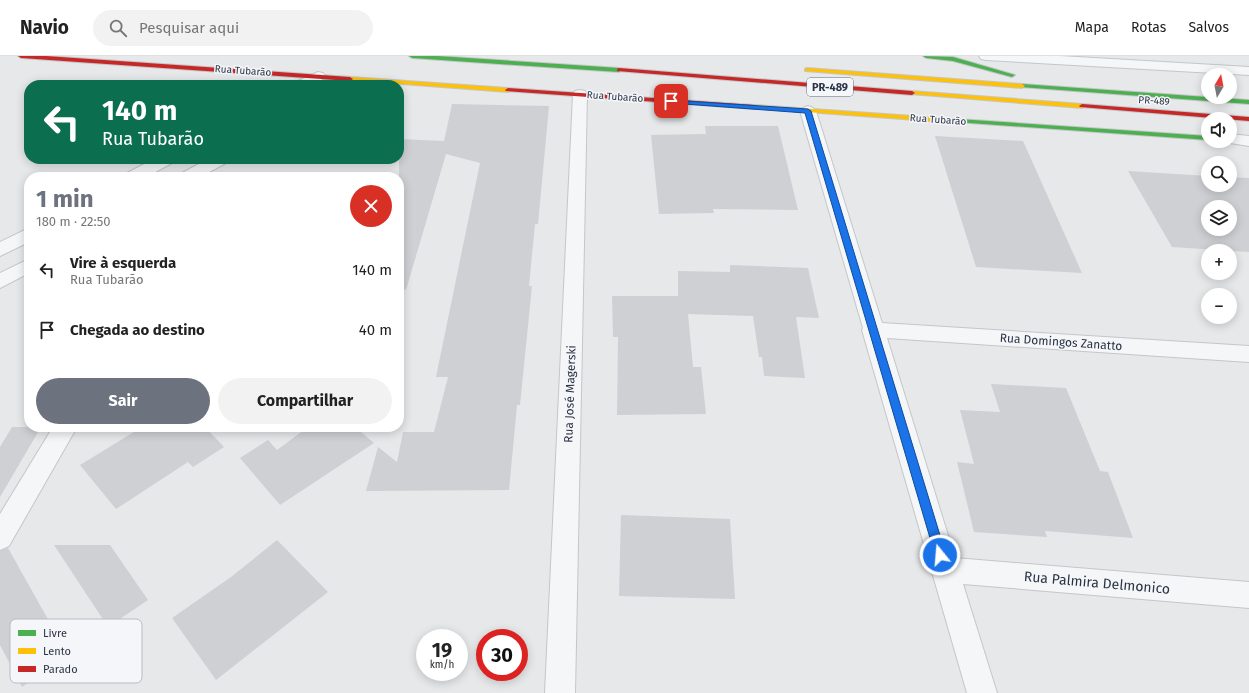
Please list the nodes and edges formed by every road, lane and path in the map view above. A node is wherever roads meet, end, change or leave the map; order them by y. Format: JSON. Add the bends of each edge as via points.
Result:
{"nodes":[{"id":1,"x":21,"y":56,"type":"edge"},
{"id":2,"x":412,"y":56,"type":"edge"},
{"id":3,"x":926,"y":56,"type":"edge"},
{"id":4,"x":986,"y":56,"type":"edge"},
{"id":5,"x":795,"y":69,"type":"dead end"},
{"id":6,"x":1249,"y":71,"type":"edge"},
{"id":7,"x":318,"y":76,"type":"junction"},
{"id":8,"x":310,"y":80,"type":"edge"},
{"id":9,"x":344,"y":80,"type":"edge"},
{"id":10,"x":404,"y":85,"type":"edge"},
{"id":11,"x":1056,"y":88,"type":"junction"},
{"id":12,"x":580,"y":94,"type":"junction"},
{"id":13,"x":1249,"y":102,"type":"edge"},
{"id":14,"x":808,"y":111,"type":"junction"},
{"id":15,"x":1249,"y":119,"type":"edge"},
{"id":16,"x":1201,"y":138,"type":"edge"},
{"id":17,"x":1237,"y":139,"type":"edge"},
{"id":18,"x":1249,"y":140,"type":"edge"},
{"id":19,"x":157,"y":164,"type":"edge"},
{"id":20,"x":211,"y":164,"type":"edge"},
{"id":21,"x":142,"y":172,"type":"edge"},
{"id":22,"x":197,"y":172,"type":"edge"},
{"id":23,"x":24,"y":237,"type":"edge"},
{"id":24,"x":0,"y":250,"type":"edge"},
{"id":25,"x":24,"y":268,"type":"edge"},
{"id":26,"x":0,"y":281,"type":"edge"},
{"id":27,"x":872,"y":330,"type":"junction"},
{"id":28,"x":1249,"y":354,"type":"edge"},
{"id":29,"x":61,"y":432,"type":"edge"},
{"id":30,"x":0,"y":538,"type":"edge"},
{"id":31,"x":945,"y":570,"type":"junction"},
{"id":32,"x":1249,"y":595,"type":"edge"},
{"id":33,"x":560,"y":693,"type":"edge"},
{"id":34,"x":982,"y":693,"type":"edge"}],
"edges":[{"from":1,"to":7,"type":"main road","name":"Rua Tubarão"},
{"from":2,"to":15,"type":"main road","name":"PR-489","number":"PR-489"},
{"from":3,"to":11,"type":"main road","via":[[960,61]]},
{"from":4,"to":6,"type":"street"},
{"from":5,"to":11,"type":"main road","name":"PR-489","number":"PR-489"},
{"from":7,"to":8,"type":"street"},
{"from":7,"to":9,"type":"main road","name":"Rua Tubarão"},
{"from":10,"to":12,"type":"main road","name":"Rua Tubarão"},
{"from":11,"to":13,"type":"main road","name":"PR-489","number":"PR-489"},
{"from":12,"to":14,"type":"main road","name":"Rua Tubarão"},
{"from":12,"to":33,"type":"street","name":"Rua José Magerski"},
{"from":14,"to":16,"type":"main road","name":"Rua Tubarão"},
{"from":14,"to":27,"type":"street"},
{"from":17,"to":18,"type":"street"},
{"from":19,"to":21,"type":"street"},
{"from":20,"to":22,"type":"street"},
{"from":23,"to":24,"type":"street"},
{"from":25,"to":26,"type":"street"},
{"from":27,"to":28,"type":"street","name":"Rua Domingos Zanatto"},
{"from":27,"to":31,"type":"street"},
{"from":29,"to":30,"type":"street"},
{"from":31,"to":32,"type":"street","name":"Rua Palmira Delmonico"},
{"from":31,"to":34,"type":"street"}]}
